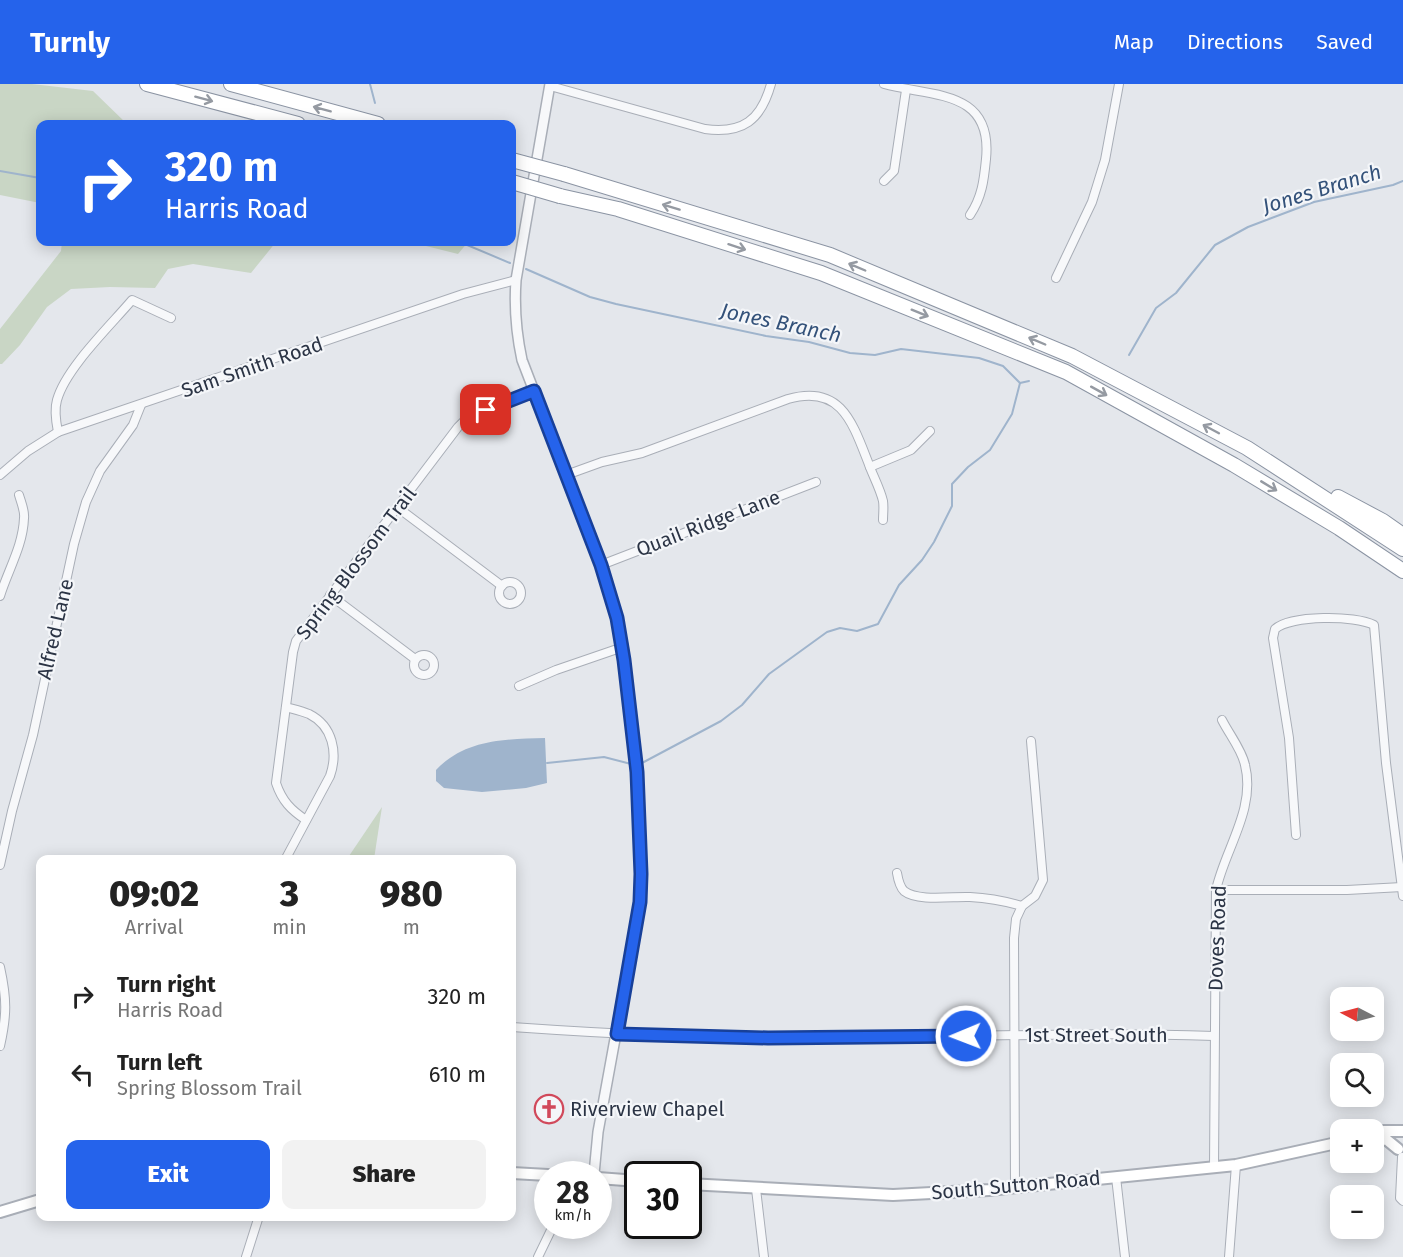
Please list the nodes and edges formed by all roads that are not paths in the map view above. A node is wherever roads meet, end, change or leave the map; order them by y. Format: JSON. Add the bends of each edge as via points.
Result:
{"nodes":[{"id":1,"x":147,"y":84,"type":"edge"},
{"id":2,"x":231,"y":84,"type":"edge"},
{"id":3,"x":771,"y":84,"type":"edge"},
{"id":4,"x":884,"y":84,"type":"edge"},
{"id":5,"x":1119,"y":84,"type":"edge"},
{"id":6,"x":550,"y":85,"type":"edge"},
{"id":7,"x":906,"y":90,"type":"junction"},
{"id":8,"x":283,"y":120,"type":"edge"},
{"id":9,"x":363,"y":120,"type":"edge"},
{"id":10,"x":516,"y":161,"type":"edge"},
{"id":11,"x":884,"y":181,"type":"dead end"},
{"id":12,"x":516,"y":183,"type":"edge"},
{"id":13,"x":970,"y":215,"type":"dead end"},
{"id":14,"x":1056,"y":278,"type":"dead end"},
{"id":15,"x":516,"y":280,"type":"junction"},
{"id":16,"x":171,"y":318,"type":"dead end"},
{"id":17,"x":534,"y":391,"type":"junction"},
{"id":18,"x":141,"y":405,"type":"junction"},
{"id":19,"x":930,"y":431,"type":"dead end"},
{"id":20,"x":58,"y":432,"type":"junction"},
{"id":21,"x":1247,"y":448,"type":"junction"},
{"id":22,"x":870,"y":467,"type":"junction"},
{"id":23,"x":566,"y":475,"type":"junction"},
{"id":24,"x":0,"y":476,"type":"edge"},
{"id":25,"x":816,"y":482,"type":"dead end"},
{"id":26,"x":19,"y":495,"type":"dead end"},
{"id":27,"x":397,"y":507,"type":"junction"},
{"id":28,"x":883,"y":520,"type":"dead end"},
{"id":29,"x":1339,"y":528,"type":"junction"},
{"id":30,"x":1403,"y":535,"type":"edge"},
{"id":31,"x":1403,"y":549,"type":"edge"},
{"id":32,"x":601,"y":565,"type":"junction"},
{"id":33,"x":1403,"y":571,"type":"edge"},
{"id":34,"x":1403,"y":581,"type":"edge"},
{"id":35,"x":502,"y":586,"type":"dead end"},
{"id":36,"x":330,"y":595,"type":"junction"},
{"id":37,"x":0,"y":596,"type":"edge"},
{"id":38,"x":622,"y":647,"type":"junction"},
{"id":39,"x":416,"y":659,"type":"dead end"},
{"id":40,"x":519,"y":686,"type":"dead end"},
{"id":41,"x":286,"y":707,"type":"junction"},
{"id":42,"x":1222,"y":720,"type":"dead end"},
{"id":43,"x":1031,"y":741,"type":"dead end"},
{"id":44,"x":306,"y":820,"type":"junction"},
{"id":45,"x":1296,"y":835,"type":"dead end"},
{"id":46,"x":288,"y":855,"type":"edge"},
{"id":47,"x":0,"y":865,"type":"edge"},
{"id":48,"x":897,"y":873,"type":"dead end"},
{"id":49,"x":1216,"y":890,"type":"junction"},
{"id":50,"x":1402,"y":891,"type":"edge"},
{"id":51,"x":1022,"y":906,"type":"junction"},
{"id":52,"x":0,"y":967,"type":"edge"},
{"id":53,"x":516,"y":1027,"type":"edge"},
{"id":54,"x":617,"y":1034,"type":"junction"},
{"id":55,"x":1015,"y":1036,"type":"junction"},
{"id":56,"x":1214,"y":1036,"type":"junction"},
{"id":57,"x":0,"y":1046,"type":"edge"},
{"id":58,"x":1384,"y":1132,"type":"edge"},
{"id":59,"x":1403,"y":1133,"type":"edge"},
{"id":60,"x":1384,"y":1140,"type":"edge"},
{"id":61,"x":1330,"y":1144,"type":"edge"},
{"id":62,"x":1401,"y":1155,"type":"edge"},
{"id":63,"x":595,"y":1161,"type":"edge"},
{"id":64,"x":1236,"y":1165,"type":"junction"},
{"id":65,"x":1214,"y":1167,"type":"junction"},
{"id":66,"x":516,"y":1173,"type":"edge"},
{"id":67,"x":534,"y":1174,"type":"edge"},
{"id":68,"x":1116,"y":1177,"type":"junction"},
{"id":69,"x":702,"y":1185,"type":"edge"},
{"id":70,"x":1015,"y":1188,"type":"junction"},
{"id":71,"x":756,"y":1189,"type":"junction"},
{"id":72,"x":36,"y":1201,"type":"edge"},
{"id":73,"x":1403,"y":1201,"type":"edge"},
{"id":74,"x":0,"y":1212,"type":"edge"},
{"id":75,"x":257,"y":1221,"type":"edge"},
{"id":76,"x":547,"y":1239,"type":"edge"},
{"id":77,"x":246,"y":1257,"type":"edge"},
{"id":78,"x":538,"y":1257,"type":"edge"},
{"id":79,"x":764,"y":1257,"type":"edge"},
{"id":80,"x":1125,"y":1257,"type":"edge"},
{"id":81,"x":1229,"y":1257,"type":"edge"}],
"edges":[{"from":1,"to":8,"type":"highway","one_way":true},
{"from":9,"to":2,"type":"highway","one_way":true},
{"from":3,"to":6,"type":"street","via":[[755,118],[733,130],[720,131]]},
{"from":4,"to":7,"type":"street"},
{"from":5,"to":14,"type":"street","via":[[1105,160],[1092,202]]},
{"from":6,"to":15,"type":"street"},
{"from":7,"to":11,"type":"street","via":[[894,171]]},
{"from":7,"to":13,"type":"street","via":[[950,96],[977,115],[986,129],[983,186]]},
{"from":21,"to":10,"type":"highway","one_way":true,"bridge":true,"via":[[1072,356],[830,255]]},
{"from":12,"to":29,"type":"highway","one_way":true,"bridge":true,"via":[[618,209],[821,273],[1066,372]]},
{"from":15,"to":17,"type":"street","via":[[516,332]]},
{"from":15,"to":18,"type":"street","name":"Sam Smith Road","via":[[463,294]]},
{"from":16,"to":20,"type":"street","via":[[132,300],[73,369],[57,400]]},
{"from":17,"to":23,"type":"street"},
{"from":17,"to":27,"type":"street","name":"Spring Blossom Trail","via":[[468,418]]},
{"from":18,"to":20,"type":"street","name":"Sam Smith Road"},
{"from":18,"to":47,"type":"street","name":"Alfred Lane","via":[[133,425],[100,471],[86,502]]},
{"from":19,"to":22,"type":"street","via":[[911,450]]},
{"from":20,"to":24,"type":"street","name":"Sam Smith Road"},
{"from":21,"to":30,"type":"highway"},
{"from":21,"to":31,"type":"highway"},
{"from":22,"to":23,"type":"street","via":[[844,410],[818,395],[802,395],[642,453]]},
{"from":22,"to":28,"type":"street","via":[[883,501]]},
{"from":23,"to":32,"type":"street"},
{"from":25,"to":32,"type":"street","name":"Quail Ridge Lane"},
{"from":26,"to":37,"type":"street","via":[[25,516],[20,546]]},
{"from":27,"to":35,"type":"street"},
{"from":27,"to":36,"type":"street","name":"Spring Blossom Trail"},
{"from":29,"to":33,"type":"highway"},
{"from":29,"to":34,"type":"highway"},
{"from":32,"to":38,"type":"street"},
{"from":36,"to":39,"type":"street"},
{"from":36,"to":41,"type":"street","name":"Spring Blossom Trail","via":[[296,641]]},
{"from":38,"to":40,"type":"street"},
{"from":38,"to":54,"type":"street","via":[[637,772],[641,874],[640,902]]},
{"from":41,"to":44,"type":"street","name":"Spring Blossom Trail","via":[[276,783],[289,808]]},
{"from":41,"to":44,"type":"street","via":[[319,720],[334,746],[330,776]]},
{"from":42,"to":49,"type":"street","name":"Doves Road","via":[[1245,763],[1248,784],[1243,814]]},
{"from":43,"to":51,"type":"street","via":[[1043,880],[1035,896]]},
{"from":44,"to":46,"type":"street"},
{"from":45,"to":50,"type":"street","via":[[1275,629],[1281,623],[1297,620],[1366,620],[1374,625]]},
{"from":48,"to":51,"type":"street","via":[[904,891],[918,896],[1001,900]]},
{"from":49,"to":50,"type":"street"},
{"from":49,"to":56,"type":"street","name":"Doves Road"},
{"from":51,"to":55,"type":"street","via":[[1014,938]]},
{"from":52,"to":57,"type":"street","via":[[6,1017]]},
{"from":53,"to":54,"type":"street","name":"1st Street South"},
{"from":54,"to":55,"type":"street","name":"1st Street South","via":[[768,1038]]},
{"from":54,"to":63,"type":"street"},
{"from":55,"to":56,"type":"street","name":"1st Street South"},
{"from":55,"to":70,"type":"street"},
{"from":56,"to":65,"type":"street","name":"Doves Road"},
{"from":58,"to":59,"type":"main road"},
{"from":59,"to":62,"type":"main road","via":[[1398,1143]]},
{"from":60,"to":62,"type":"main road"},
{"from":61,"to":64,"type":"main road","name":"South Sutton Road"},
{"from":62,"to":73,"type":"street"},
{"from":64,"to":65,"type":"main road","name":"South Sutton Road"},
{"from":64,"to":81,"type":"street"},
{"from":65,"to":68,"type":"main road","name":"South Sutton Road"},
{"from":66,"to":67,"type":"main road"},
{"from":68,"to":70,"type":"main road","name":"South Sutton Road"},
{"from":68,"to":80,"type":"street"},
{"from":69,"to":71,"type":"main road","name":"South Sutton Road"},
{"from":70,"to":71,"type":"main road","name":"South Sutton Road","via":[[893,1195]]},
{"from":71,"to":79,"type":"street"},
{"from":72,"to":74,"type":"main road"},
{"from":75,"to":77,"type":"street"},
{"from":76,"to":78,"type":"street"}]}
